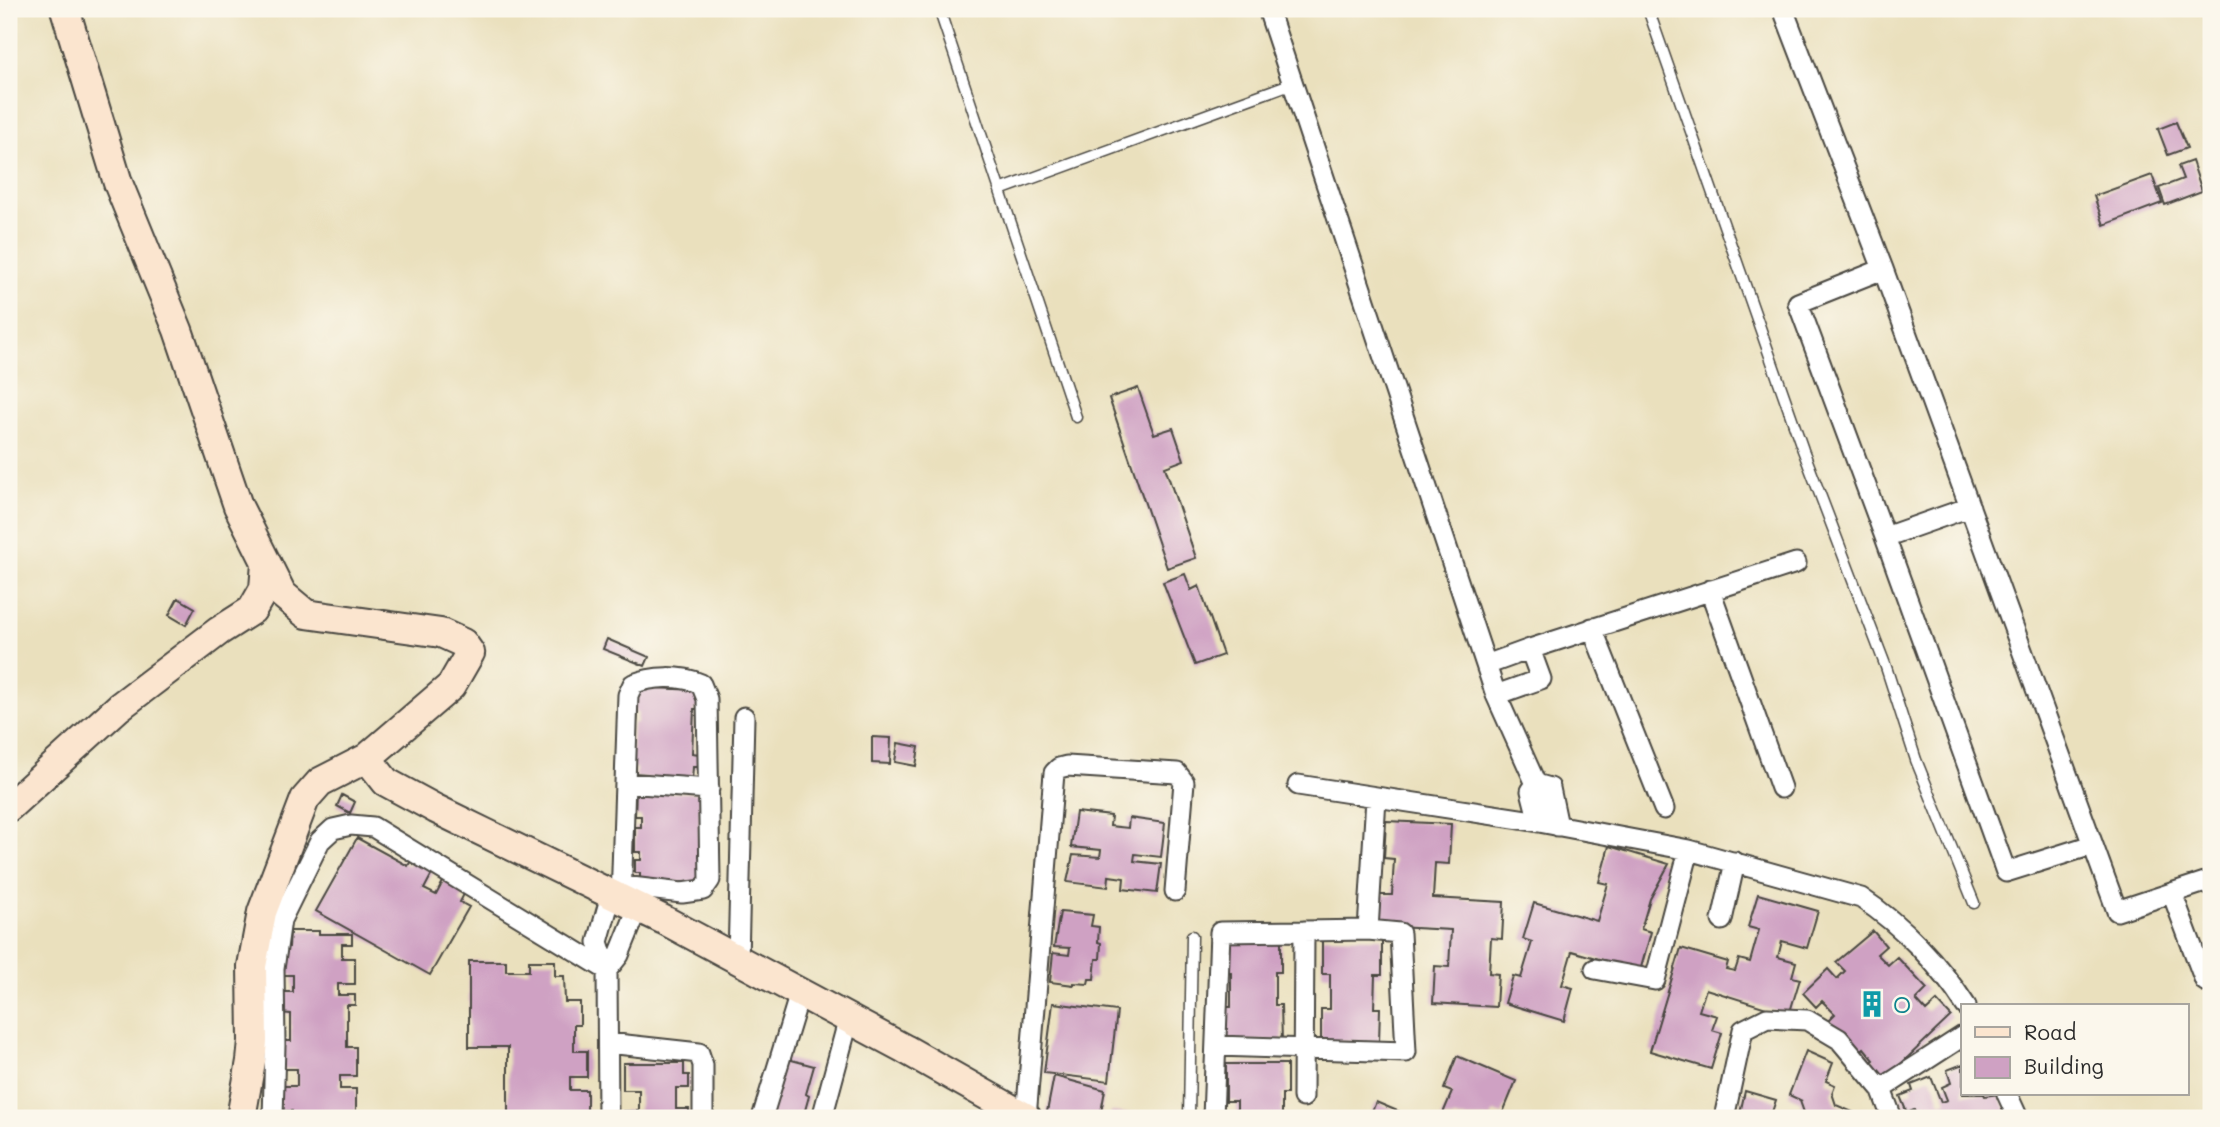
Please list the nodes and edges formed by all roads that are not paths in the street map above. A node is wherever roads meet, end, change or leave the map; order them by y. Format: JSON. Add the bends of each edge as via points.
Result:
{"nodes":[{"id":1,"x":65,"y":9,"type":"edge"},
{"id":2,"x":939,"y":9,"type":"edge"},
{"id":3,"x":1268,"y":9,"type":"edge"},
{"id":4,"x":1648,"y":9,"type":"edge"},
{"id":5,"x":1783,"y":9,"type":"edge"},
{"id":6,"x":1293,"y":83,"type":"junction"},
{"id":7,"x":1000,"y":190,"type":"junction"},
{"id":8,"x":1883,"y":269,"type":"junction"},
{"id":9,"x":1076,"y":417,"type":"dead end"},
{"id":10,"x":1970,"y":507,"type":"junction"},
{"id":11,"x":1885,"y":537,"type":"junction"},
{"id":12,"x":266,"y":563,"type":"junction"},
{"id":13,"x":1796,"y":563,"type":"dead end"},
{"id":14,"x":1710,"y":590,"type":"junction"},
{"id":15,"x":1592,"y":628,"type":"junction"},
{"id":16,"x":1530,"y":649,"type":"junction"},
{"id":17,"x":1486,"y":665,"type":"junction"},
{"id":18,"x":1496,"y":695,"type":"junction"},
{"id":19,"x":744,"y":717,"type":"dead end"},
{"id":20,"x":368,"y":758,"type":"junction"},
{"id":21,"x":626,"y":783,"type":"junction"},
{"id":22,"x":1297,"y":785,"type":"dead end"},
{"id":23,"x":1780,"y":788,"type":"dead end"},
{"id":24,"x":709,"y":789,"type":"junction"},
{"id":25,"x":1376,"y":798,"type":"junction"},
{"id":26,"x":9,"y":807,"type":"edge"},
{"id":27,"x":1664,"y":809,"type":"dead end"},
{"id":28,"x":1548,"y":824,"type":"junction"},
{"id":29,"x":2092,"y":845,"type":"junction"},
{"id":30,"x":1689,"y":850,"type":"junction"},
{"id":31,"x":1735,"y":862,"type":"junction"},
{"id":32,"x":2211,"y":880,"type":"edge"},
{"id":33,"x":1175,"y":891,"type":"dead end"},
{"id":34,"x":2172,"y":893,"type":"junction"},
{"id":35,"x":623,"y":897,"type":"junction"},
{"id":36,"x":1974,"y":904,"type":"dead end"},
{"id":37,"x":1722,"y":920,"type":"dead end"},
{"id":38,"x":1368,"y":930,"type":"junction"},
{"id":39,"x":1304,"y":931,"type":"junction"},
{"id":40,"x":1192,"y":936,"type":"dead end"},
{"id":41,"x":738,"y":960,"type":"junction"},
{"id":42,"x":1595,"y":969,"type":"dead end"},
{"id":43,"x":607,"y":970,"type":"junction"},
{"id":44,"x":2211,"y":984,"type":"edge"},
{"id":45,"x":800,"y":993,"type":"junction"},
{"id":46,"x":1965,"y":1004,"type":"edge"},
{"id":47,"x":849,"y":1018,"type":"junction"},
{"id":48,"x":1961,"y":1037,"type":"edge"},
{"id":49,"x":608,"y":1044,"type":"junction"},
{"id":50,"x":1216,"y":1046,"type":"junction"},
{"id":51,"x":1303,"y":1048,"type":"junction"},
{"id":52,"x":1881,"y":1089,"type":"junction"},
{"id":53,"x":2008,"y":1096,"type":"edge"},
{"id":54,"x":1303,"y":1097,"type":"dead end"},
{"id":55,"x":241,"y":1118,"type":"edge"},
{"id":56,"x":273,"y":1118,"type":"edge"},
{"id":57,"x":608,"y":1118,"type":"edge"},
{"id":58,"x":703,"y":1118,"type":"edge"},
{"id":59,"x":762,"y":1118,"type":"edge"},
{"id":60,"x":822,"y":1118,"type":"edge"},
{"id":61,"x":1026,"y":1118,"type":"edge"},
{"id":62,"x":1189,"y":1118,"type":"edge"},
{"id":63,"x":1213,"y":1118,"type":"edge"},
{"id":64,"x":1724,"y":1118,"type":"edge"},
{"id":65,"x":1892,"y":1118,"type":"edge"},
{"id":66,"x":2018,"y":1118,"type":"edge"}],
"edges":[{"from":1,"to":12,"type":"main road","via":[[118,183],[178,330],[238,506]]},
{"from":2,"to":7,"type":"lane"},
{"from":3,"to":6,"type":"street"},
{"from":4,"to":36,"type":"lane","via":[[1916,760]]},
{"from":5,"to":8,"type":"street"},
{"from":6,"to":7,"type":"lane"},
{"from":6,"to":17,"type":"street"},
{"from":7,"to":9,"type":"lane"},
{"from":8,"to":10,"type":"street"},
{"from":8,"to":11,"type":"street","via":[[1798,303]]},
{"from":10,"to":11,"type":"street"},
{"from":10,"to":29,"type":"street"},
{"from":11,"to":29,"type":"street","via":[[2006,872]]},
{"from":12,"to":20,"type":"main road","via":[[282,594],[306,614],[441,634],[468,649],[451,687]]},
{"from":12,"to":26,"type":"main road","via":[[264,589],[252,610],[119,707]]},
{"from":13,"to":14,"type":"street"},
{"from":14,"to":15,"type":"street"},
{"from":14,"to":23,"type":"street"},
{"from":15,"to":16,"type":"street"},
{"from":15,"to":27,"type":"street"},
{"from":16,"to":17,"type":"street"},
{"from":16,"to":18,"type":"street","via":[[1541,679]]},
{"from":17,"to":18,"type":"street"},
{"from":18,"to":28,"type":"street","via":[[1536,784],[1550,788]]},
{"from":19,"to":41,"type":"street"},
{"from":20,"to":35,"type":"main road","via":[[386,782]]},
{"from":20,"to":55,"type":"main road","via":[[320,782],[305,799],[262,912],[252,966],[253,1041]]},
{"from":21,"to":24,"type":"street"},
{"from":21,"to":24,"type":"street","via":[[632,684],[645,679],[689,679],[701,684],[707,699]]},
{"from":21,"to":35,"type":"street"},
{"from":22,"to":25,"type":"street"},
{"from":24,"to":35,"type":"street","via":[[710,880],[702,890]]},
{"from":25,"to":28,"type":"street"},
{"from":25,"to":38,"type":"street"},
{"from":28,"to":30,"type":"street"},
{"from":29,"to":34,"type":"street","via":[[2117,911]]},
{"from":30,"to":31,"type":"street"},
{"from":30,"to":42,"type":"street","via":[[1655,980]]},
{"from":31,"to":37,"type":"street"},
{"from":31,"to":46,"type":"street","via":[[1861,898],[1922,950]]},
{"from":32,"to":34,"type":"street"},
{"from":33,"to":61,"type":"street","via":[[1182,778],[1177,773],[1059,768],[1054,773]]},
{"from":34,"to":44,"type":"street","via":[[2205,981]]},
{"from":35,"to":41,"type":"main road"},
{"from":35,"to":43,"type":"street","via":[[620,955]]},
{"from":35,"to":43,"type":"street","via":[[598,942]]},
{"from":38,"to":39,"type":"street"},
{"from":38,"to":51,"type":"street","via":[[1400,933],[1406,1052]]},
{"from":39,"to":50,"type":"street","via":[[1220,932]]},
{"from":39,"to":51,"type":"street"},
{"from":40,"to":62,"type":"lane"},
{"from":41,"to":45,"type":"main road"},
{"from":43,"to":49,"type":"street"},
{"from":43,"to":56,"type":"street","via":[[373,827],[333,829],[320,841],[281,920],[274,969]]},
{"from":45,"to":47,"type":"main road"},
{"from":45,"to":59,"type":"street"},
{"from":47,"to":60,"type":"street"},
{"from":47,"to":61,"type":"main road"},
{"from":48,"to":52,"type":"street"},
{"from":49,"to":57,"type":"street"},
{"from":49,"to":58,"type":"street","via":[[699,1053]]},
{"from":50,"to":51,"type":"street"},
{"from":50,"to":63,"type":"street"},
{"from":51,"to":54,"type":"street"},
{"from":52,"to":64,"type":"street","via":[[1839,1039],[1807,1020],[1767,1018],[1743,1030]]},
{"from":52,"to":65,"type":"street"},
{"from":53,"to":66,"type":"street"}]}
